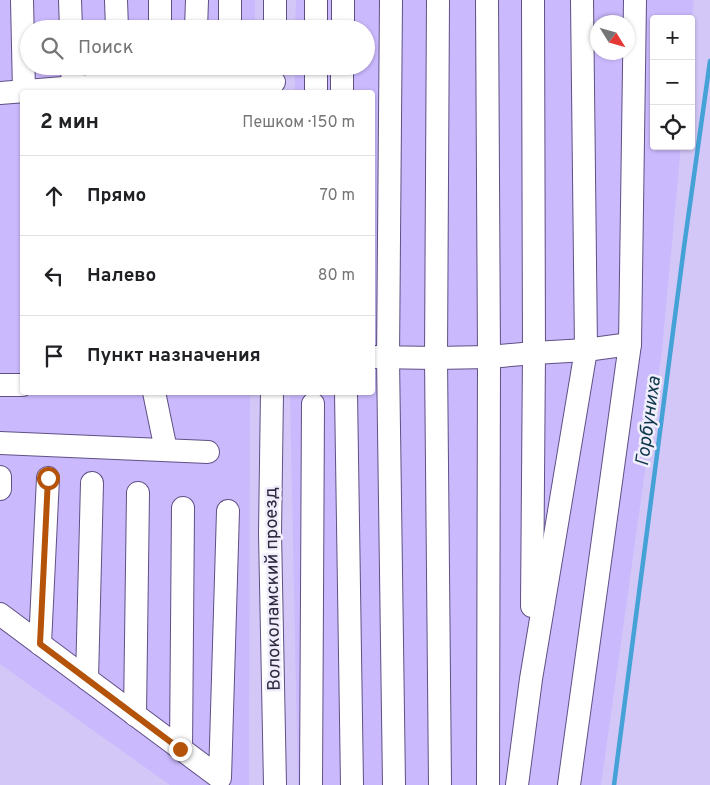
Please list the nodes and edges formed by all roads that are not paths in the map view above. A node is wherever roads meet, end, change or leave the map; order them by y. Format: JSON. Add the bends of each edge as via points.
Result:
{"nodes":[{"id":1,"x":22,"y":0,"type":"edge"},
{"id":2,"x":70,"y":0,"type":"edge"},
{"id":3,"x":116,"y":0,"type":"edge"},
{"id":4,"x":160,"y":0,"type":"edge"},
{"id":5,"x":197,"y":0,"type":"edge"},
{"id":6,"x":230,"y":0,"type":"edge"},
{"id":7,"x":275,"y":0,"type":"edge"},
{"id":8,"x":316,"y":0,"type":"edge"},
{"id":9,"x":343,"y":0,"type":"edge"},
{"id":10,"x":391,"y":0,"type":"edge"},
{"id":11,"x":438,"y":0,"type":"edge"},
{"id":12,"x":487,"y":0,"type":"edge"},
{"id":13,"x":533,"y":0,"type":"edge"},
{"id":14,"x":582,"y":0,"type":"edge"},
{"id":15,"x":635,"y":0,"type":"edge"},
{"id":16,"x":22,"y":20,"type":"edge"},
{"id":17,"x":70,"y":20,"type":"edge"},
{"id":18,"x":116,"y":20,"type":"edge"},
{"id":19,"x":160,"y":20,"type":"edge"},
{"id":20,"x":196,"y":20,"type":"edge"},
{"id":21,"x":230,"y":20,"type":"edge"},
{"id":22,"x":275,"y":20,"type":"edge"},
{"id":23,"x":316,"y":20,"type":"edge"},
{"id":24,"x":343,"y":20,"type":"edge"},
{"id":25,"x":24,"y":75,"type":"edge"},
{"id":26,"x":316,"y":75,"type":"edge"},
{"id":27,"x":342,"y":75,"type":"edge"},
{"id":28,"x":274,"y":80,"type":"edge"},
{"id":29,"x":117,"y":81,"type":"edge"},
{"id":30,"x":159,"y":81,"type":"edge"},
{"id":31,"x":195,"y":81,"type":"edge"},
{"id":32,"x":229,"y":81,"type":"edge"},
{"id":33,"x":72,"y":82,"type":"edge"},
{"id":34,"x":24,"y":90,"type":"edge"},
{"id":35,"x":34,"y":90,"type":"edge"},
{"id":36,"x":316,"y":90,"type":"edge"},
{"id":37,"x":342,"y":90,"type":"edge"},
{"id":38,"x":20,"y":92,"type":"edge"},
{"id":39,"x":0,"y":93,"type":"edge"},
{"id":40,"x":630,"y":344,"type":"junction"},
{"id":41,"x":586,"y":350,"type":"junction"},
{"id":42,"x":534,"y":353,"type":"junction"},
{"id":43,"x":489,"y":357,"type":"junction"},
{"id":44,"x":380,"y":358,"type":"edge"},
{"id":45,"x":436,"y":358,"type":"junction"},
{"id":46,"x":0,"y":385,"type":"edge"},
{"id":47,"x":20,"y":385,"type":"edge"},
{"id":48,"x":155,"y":395,"type":"edge"},
{"id":49,"x":272,"y":395,"type":"edge"},
{"id":50,"x":346,"y":395,"type":"edge"},
{"id":51,"x":313,"y":404,"type":"dead end"},
{"id":52,"x":0,"y":443,"type":"edge"},
{"id":53,"x":166,"y":450,"type":"junction"},
{"id":54,"x":208,"y":452,"type":"dead end"},
{"id":55,"x":0,"y":477,"type":"edge"},
{"id":56,"x":48,"y":478,"type":"dead end"},
{"id":57,"x":92,"y":483,"type":"dead end"},
{"id":58,"x":0,"y":489,"type":"edge"},
{"id":59,"x":138,"y":493,"type":"dead end"},
{"id":60,"x":183,"y":508,"type":"dead end"},
{"id":61,"x":228,"y":511,"type":"dead end"},
{"id":62,"x":0,"y":614,"type":"edge"},
{"id":63,"x":40,"y":644,"type":"junction"},
{"id":64,"x":88,"y":679,"type":"junction"},
{"id":65,"x":532,"y":679,"type":"junction"},
{"id":66,"x":135,"y":715,"type":"junction"},
{"id":67,"x":180,"y":749,"type":"junction"},
{"id":68,"x":275,"y":785,"type":"edge"},
{"id":69,"x":311,"y":785,"type":"edge"},
{"id":70,"x":352,"y":785,"type":"edge"},
{"id":71,"x":394,"y":785,"type":"edge"},
{"id":72,"x":440,"y":785,"type":"edge"},
{"id":73,"x":488,"y":785,"type":"edge"},
{"id":74,"x":517,"y":785,"type":"edge"},
{"id":75,"x":569,"y":785,"type":"edge"}],
"edges":[{"from":1,"to":16,"type":"street"},
{"from":2,"to":17,"type":"street"},
{"from":3,"to":18,"type":"street"},
{"from":4,"to":19,"type":"street"},
{"from":5,"to":20,"type":"street"},
{"from":6,"to":21,"type":"street"},
{"from":7,"to":22,"type":"street"},
{"from":8,"to":23,"type":"street"},
{"from":9,"to":24,"type":"street"},
{"from":10,"to":44,"type":"street"},
{"from":11,"to":45,"type":"street"},
{"from":12,"to":43,"type":"street"},
{"from":13,"to":42,"type":"street"},
{"from":14,"to":41,"type":"street"},
{"from":15,"to":40,"type":"street"},
{"from":25,"to":34,"type":"street"},
{"from":26,"to":36,"type":"street"},
{"from":27,"to":37,"type":"street"},
{"from":28,"to":32,"type":"street"},
{"from":29,"to":30,"type":"street"},
{"from":29,"to":33,"type":"street"},
{"from":30,"to":31,"type":"street"},
{"from":31,"to":32,"type":"street"},
{"from":33,"to":35,"type":"street"},
{"from":38,"to":39,"type":"street"},
{"from":40,"to":41,"type":"street"},
{"from":40,"to":75,"type":"street"},
{"from":41,"to":42,"type":"street"},
{"from":41,"to":65,"type":"street"},
{"from":42,"to":43,"type":"street"},
{"from":42,"to":65,"type":"street"},
{"from":43,"to":45,"type":"street"},
{"from":43,"to":73,"type":"street"},
{"from":44,"to":45,"type":"street"},
{"from":44,"to":71,"type":"street"},
{"from":45,"to":72,"type":"street"},
{"from":46,"to":47,"type":"street"},
{"from":48,"to":53,"type":"street"},
{"from":49,"to":68,"type":"street","name":"Волоколамский проезд","via":[[270,533]]},
{"from":50,"to":70,"type":"street"},
{"from":51,"to":69,"type":"street"},
{"from":52,"to":53,"type":"street"},
{"from":53,"to":54,"type":"street"},
{"from":55,"to":58,"type":"street"},
{"from":56,"to":63,"type":"street"},
{"from":57,"to":64,"type":"street"},
{"from":59,"to":66,"type":"street"},
{"from":60,"to":67,"type":"street"},
{"from":61,"to":67,"type":"street","via":[[220,778]]},
{"from":62,"to":63,"type":"street"},
{"from":63,"to":64,"type":"street"},
{"from":64,"to":66,"type":"street"},
{"from":65,"to":74,"type":"street"},
{"from":66,"to":67,"type":"street"}]}
